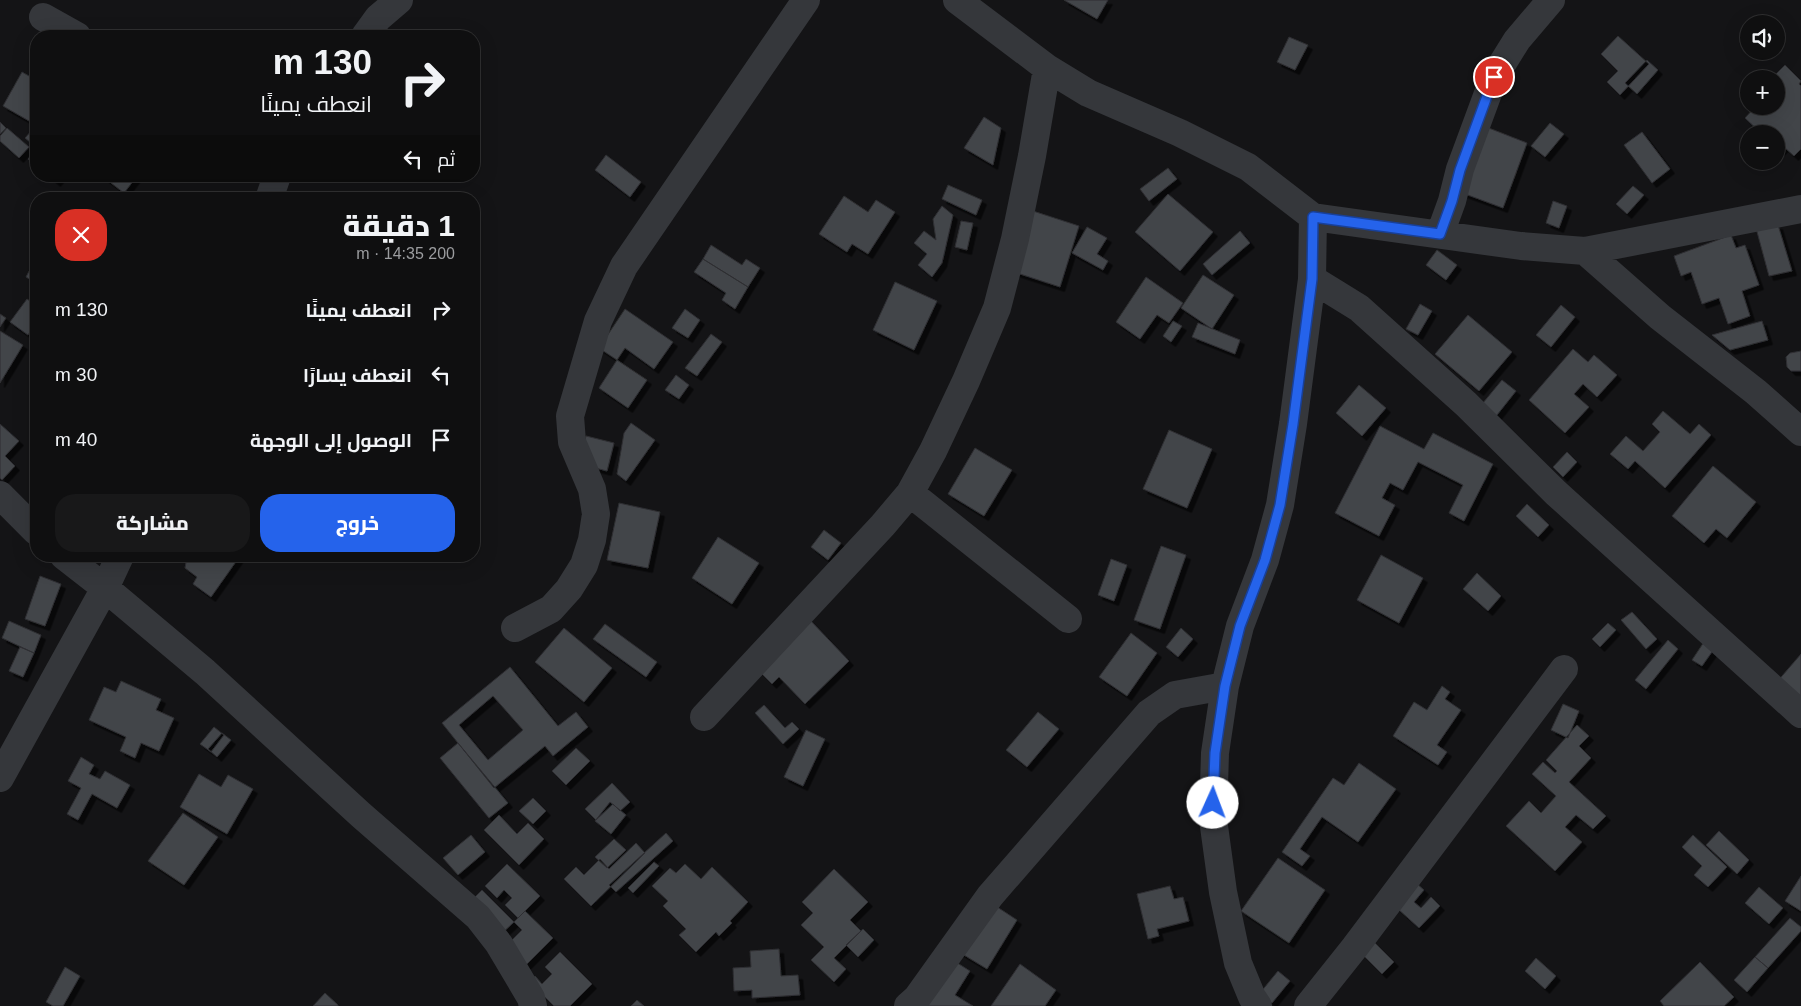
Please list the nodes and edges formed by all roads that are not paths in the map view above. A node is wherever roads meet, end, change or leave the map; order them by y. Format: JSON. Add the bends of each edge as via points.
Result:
{"nodes":[{"id":1,"x":399,"y":0,"type":"edge"},
{"id":2,"x":806,"y":0,"type":"edge"},
{"id":3,"x":957,"y":0,"type":"edge"},
{"id":4,"x":1551,"y":0,"type":"edge"},
{"id":5,"x":43,"y":17,"type":"dead end"},
{"id":6,"x":66,"y":30,"type":"edge"},
{"id":7,"x":369,"y":30,"type":"edge"},
{"id":8,"x":1047,"y":68,"type":"junction"},
{"id":9,"x":1801,"y":209,"type":"edge"},
{"id":10,"x":1313,"y":217,"type":"junction"},
{"id":11,"x":1440,"y":234,"type":"junction"},
{"id":12,"x":1585,"y":250,"type":"junction"},
{"id":13,"x":1312,"y":279,"type":"junction"},
{"id":14,"x":1801,"y":432,"type":"edge"},
{"id":15,"x":910,"y":493,"type":"junction"},
{"id":16,"x":0,"y":495,"type":"edge"},
{"id":17,"x":30,"y":524,"type":"edge"},
{"id":18,"x":72,"y":562,"type":"edge"},
{"id":19,"x":117,"y":562,"type":"edge"},
{"id":20,"x":105,"y":588,"type":"junction"},
{"id":21,"x":1068,"y":619,"type":"dead end"},
{"id":22,"x":515,"y":628,"type":"dead end"},
{"id":23,"x":1564,"y":669,"type":"dead end"},
{"id":24,"x":1225,"y":686,"type":"junction"},
{"id":25,"x":1801,"y":714,"type":"edge"},
{"id":26,"x":704,"y":717,"type":"dead end"},
{"id":27,"x":0,"y":778,"type":"edge"},
{"id":28,"x":533,"y":1006,"type":"edge"},
{"id":29,"x":908,"y":1006,"type":"edge"},
{"id":30,"x":1258,"y":1006,"type":"edge"},
{"id":31,"x":1308,"y":1006,"type":"edge"}],
"edges":[{"from":1,"to":7,"type":"street"},
{"from":2,"to":22,"type":"street","via":[[624,266],[598,321],[570,416],[572,442],[592,490],[596,514],[592,540],[584,564],[569,589],[551,609]]},
{"from":3,"to":8,"type":"street"},
{"from":4,"to":11,"type":"street","via":[[1517,40],[1494,77]]},
{"from":5,"to":6,"type":"street"},
{"from":8,"to":10,"type":"street","via":[[1088,93],[1180,133],[1248,168]]},
{"from":8,"to":15,"type":"street","via":[[1015,239],[996,308],[966,381]]},
{"from":9,"to":12,"type":"street"},
{"from":10,"to":11,"type":"street"},
{"from":10,"to":13,"type":"street"},
{"from":11,"to":12,"type":"street","via":[[1521,246]]},
{"from":12,"to":14,"type":"street","via":[[1660,317],[1756,392]]},
{"from":13,"to":24,"type":"street","via":[[1280,505],[1265,560],[1240,626]]},
{"from":13,"to":25,"type":"street","via":[[1359,308],[1466,404],[1556,493]]},
{"from":15,"to":21,"type":"street"},
{"from":15,"to":26,"type":"street"},
{"from":16,"to":17,"type":"street"},
{"from":18,"to":20,"type":"street"},
{"from":19,"to":20,"type":"street"},
{"from":20,"to":27,"type":"street"},
{"from":20,"to":28,"type":"street","via":[[205,672],[478,917],[499,944]]},
{"from":23,"to":31,"type":"street"},
{"from":24,"to":29,"type":"street","via":[[1175,695],[1150,713],[990,896]]},
{"from":24,"to":30,"type":"street","via":[[1215,753],[1213,819],[1223,892],[1238,962]]}]}
